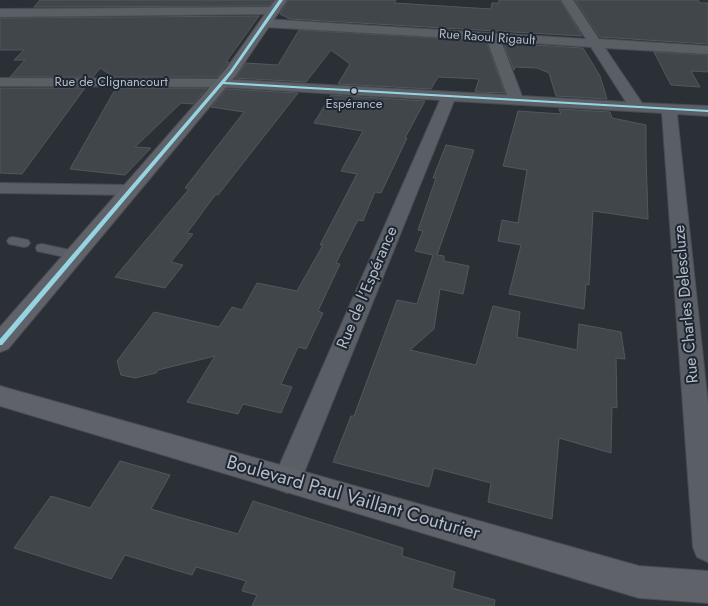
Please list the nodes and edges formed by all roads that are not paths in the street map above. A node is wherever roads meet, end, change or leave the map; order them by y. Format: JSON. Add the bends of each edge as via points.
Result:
{"nodes":[{"id":1,"x":15,"y":0,"type":"edge"},
{"id":2,"x":281,"y":0,"type":"edge"},
{"id":3,"x":567,"y":0,"type":"edge"},
{"id":4,"x":274,"y":11,"type":"junction"},
{"id":5,"x":15,"y":12,"type":"junction"},
{"id":6,"x":0,"y":13,"type":"edge"},
{"id":7,"x":265,"y":23,"type":"junction"},
{"id":8,"x":493,"y":38,"type":"junction"},
{"id":9,"x":597,"y":45,"type":"junction"},
{"id":10,"x":708,"y":50,"type":"edge"},
{"id":11,"x":0,"y":82,"type":"edge"},
{"id":12,"x":221,"y":83,"type":"junction"},
{"id":13,"x":449,"y":96,"type":"junction"},
{"id":14,"x":516,"y":100,"type":"junction"},
{"id":15,"x":638,"y":107,"type":"junction"},
{"id":16,"x":669,"y":109,"type":"junction"},
{"id":17,"x":708,"y":111,"type":"edge"},
{"id":18,"x":0,"y":188,"type":"edge"},
{"id":19,"x":129,"y":190,"type":"junction"},
{"id":20,"x":42,"y":248,"type":"dead end"},
{"id":21,"x":74,"y":255,"type":"junction"},
{"id":22,"x":0,"y":343,"type":"edge"},
{"id":23,"x":0,"y":396,"type":"edge"},
{"id":24,"x":287,"y":480,"type":"junction"},
{"id":25,"x":708,"y":547,"type":"edge"},
{"id":26,"x":708,"y":587,"type":"edge"}],
"edges":[{"from":1,"to":5,"type":"street"},
{"from":2,"to":4,"type":"street"},
{"from":3,"to":9,"type":"street"},
{"from":4,"to":5,"type":"street"},
{"from":4,"to":7,"type":"street"},
{"from":5,"to":6,"type":"street"},
{"from":7,"to":8,"type":"street","name":"Rue Raoul Rigault"},
{"from":7,"to":12,"type":"street"},
{"from":8,"to":9,"type":"street","name":"Rue Raoul Rigault"},
{"from":8,"to":14,"type":"street"},
{"from":9,"to":10,"type":"street","name":"Rue Raoul Rigault"},
{"from":9,"to":15,"type":"street"},
{"from":11,"to":12,"type":"street","name":"Rue de Clignancourt"},
{"from":12,"to":13,"type":"street","name":"Rue de Clignancourt"},
{"from":12,"to":19,"type":"street"},
{"from":13,"to":14,"type":"street","name":"Rue de Clignancourt"},
{"from":13,"to":24,"type":"street","name":"Rue de l'Espérance"},
{"from":14,"to":15,"type":"street","name":"Rue de Clignancourt"},
{"from":15,"to":16,"type":"street","name":"Rue de Clignancourt"},
{"from":16,"to":17,"type":"street","name":"Rue de Clignancourt"},
{"from":16,"to":25,"type":"street","name":"Rue Charles Delescluze"},
{"from":18,"to":19,"type":"street"},
{"from":19,"to":21,"type":"street"},
{"from":20,"to":21,"type":"lane"},
{"from":21,"to":22,"type":"street"},
{"from":23,"to":24,"type":"street","name":"Boulevard Paul Vaillant Couturier"},
{"from":24,"to":26,"type":"street","name":"Boulevard Paul Vaillant Couturier","via":[[639,582]]}]}
